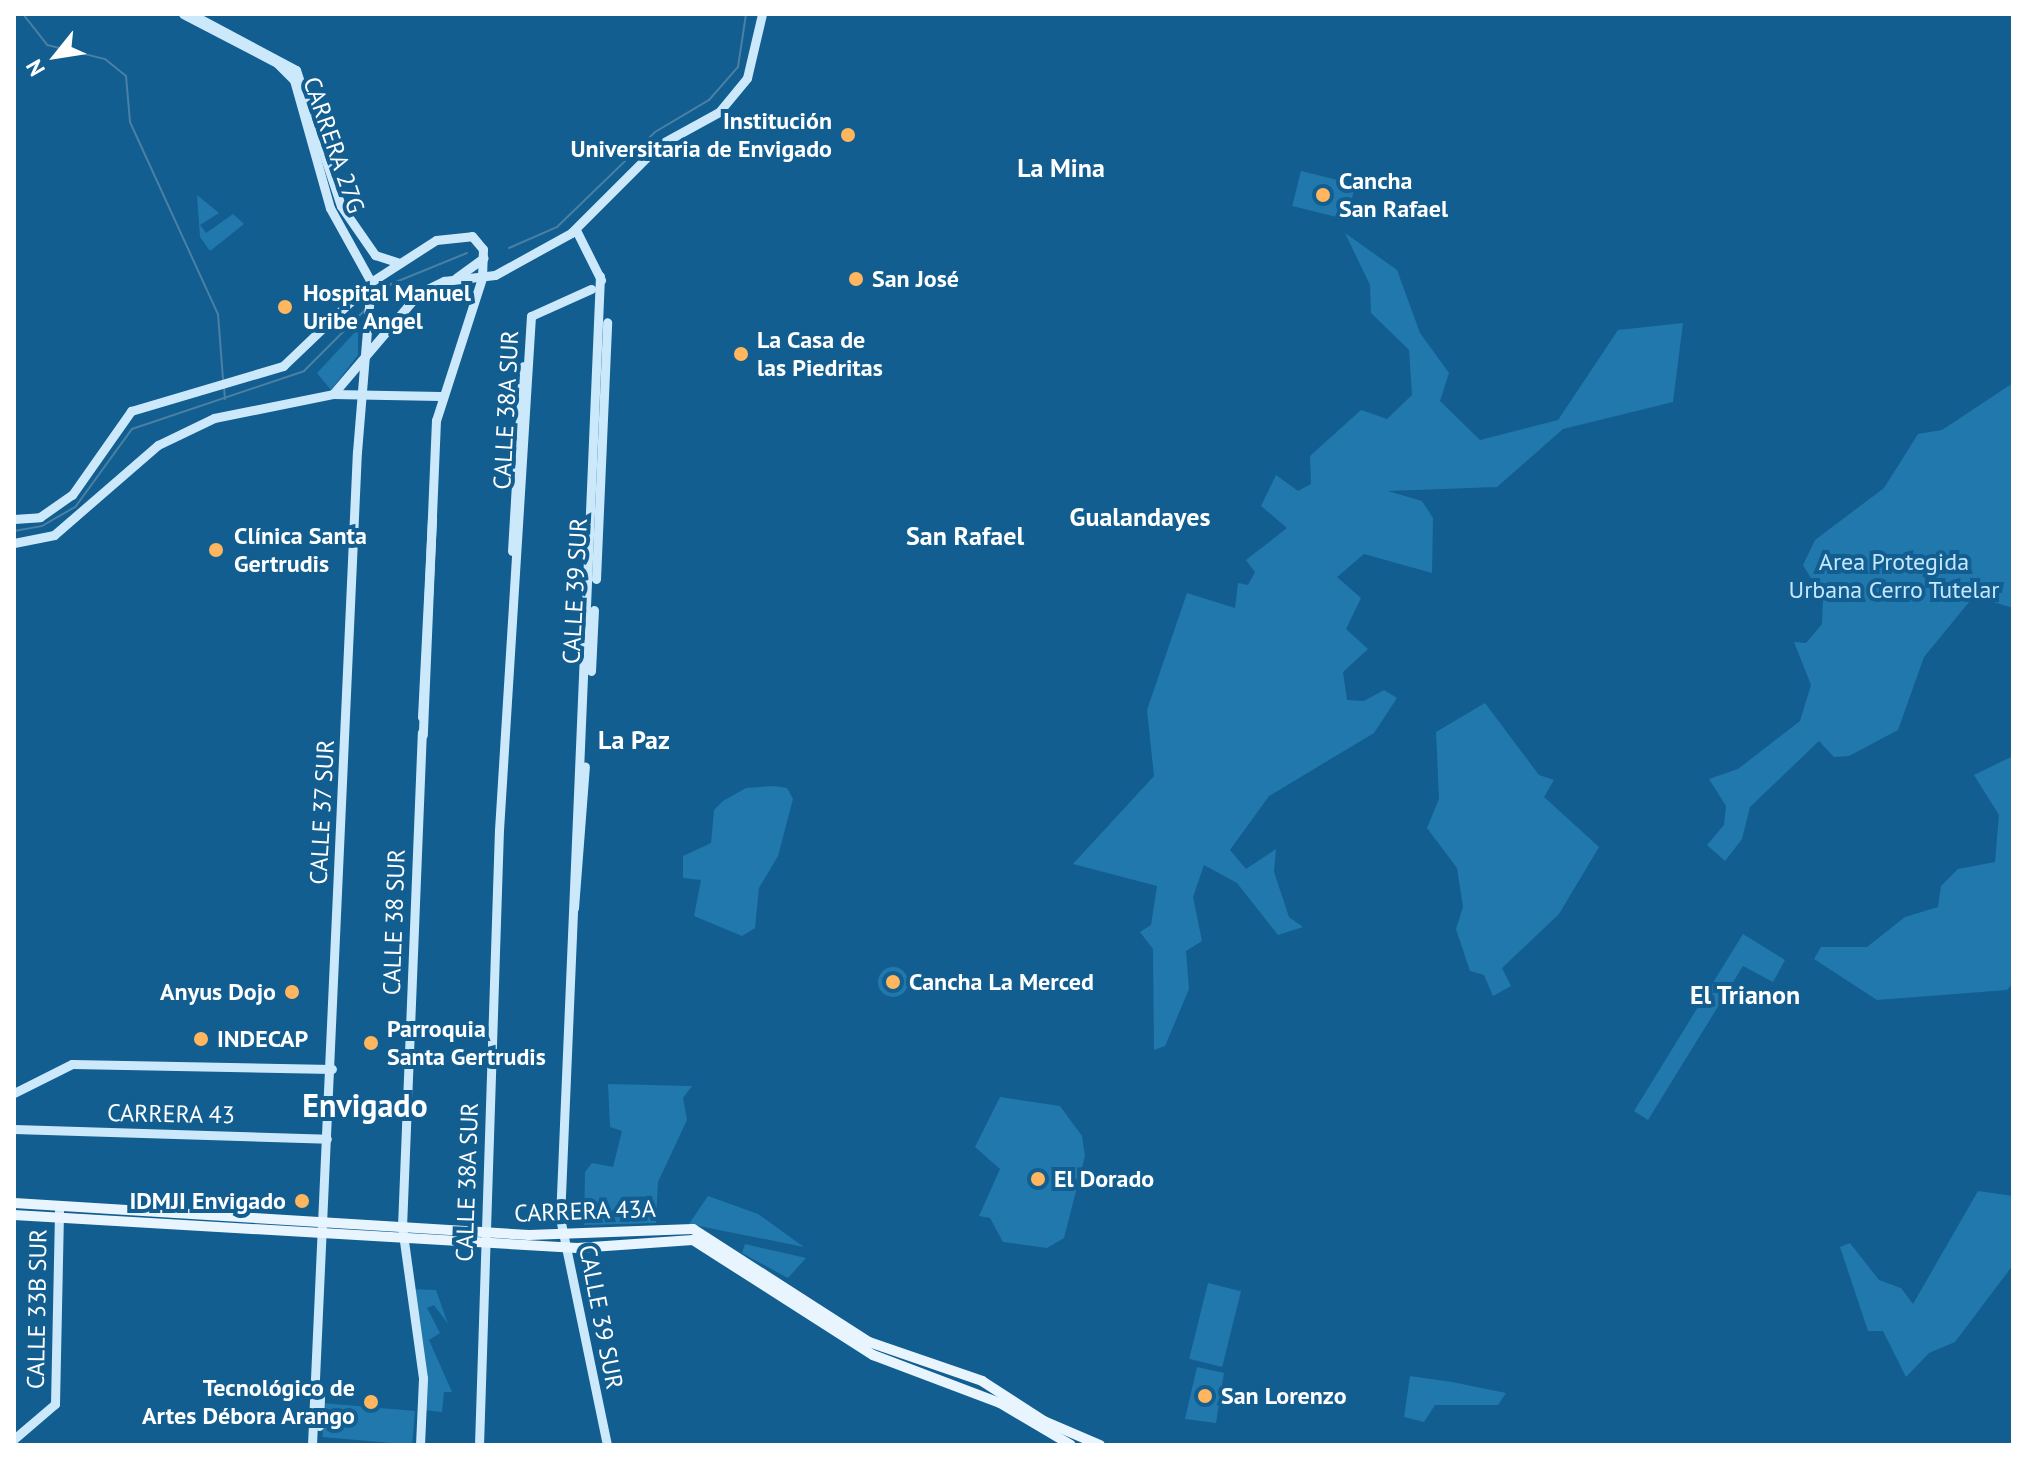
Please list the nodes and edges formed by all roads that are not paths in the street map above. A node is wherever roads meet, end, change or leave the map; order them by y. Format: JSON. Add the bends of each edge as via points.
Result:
{"nodes":[{"id":1,"x":183,"y":14,"type":"edge"},
{"id":2,"x":191,"y":14,"type":"edge"},
{"id":3,"x":762,"y":14,"type":"edge"},
{"id":4,"x":236,"y":40,"type":"junction"},
{"id":5,"x":574,"y":232,"type":"junction"},
{"id":6,"x":400,"y":263,"type":"junction"},
{"id":7,"x":483,"y":268,"type":"junction"},
{"id":8,"x":498,"y":273,"type":"junction"},
{"id":9,"x":600,"y":276,"type":"junction"},
{"id":10,"x":453,"y":279,"type":"junction"},
{"id":11,"x":371,"y":282,"type":"junction"},
{"id":12,"x":591,"y":289,"type":"junction"},
{"id":13,"x":601,"y":296,"type":"junction"},
{"id":14,"x":472,"y":301,"type":"junction"},
{"id":15,"x":363,"y":357,"type":"junction"},
{"id":16,"x":360,"y":392,"type":"junction"},
{"id":17,"x":333,"y":394,"type":"junction"},
{"id":18,"x":440,"y":396,"type":"junction"},
{"id":19,"x":14,"y":519,"type":"edge"},
{"id":20,"x":14,"y":543,"type":"edge"},
{"id":21,"x":574,"y":908,"type":"junction"},
{"id":22,"x":332,"y":1069,"type":"junction"},
{"id":23,"x":14,"y":1093,"type":"edge"},
{"id":24,"x":14,"y":1129,"type":"edge"},
{"id":25,"x":327,"y":1139,"type":"junction"},
{"id":26,"x":14,"y":1203,"type":"edge"},
{"id":27,"x":59,"y":1207,"type":"junction"},
{"id":28,"x":14,"y":1215,"type":"edge"},
{"id":29,"x":59,"y":1219,"type":"junction"},
{"id":30,"x":321,"y":1231,"type":"junction"},
{"id":31,"x":402,"y":1232,"type":"junction"},
{"id":32,"x":486,"y":1237,"type":"junction"},
{"id":33,"x":566,"y":1241,"type":"junction"},
{"id":34,"x":14,"y":1439,"type":"edge"},
{"id":35,"x":315,"y":1445,"type":"edge"},
{"id":36,"x":420,"y":1445,"type":"edge"},
{"id":37,"x":479,"y":1445,"type":"edge"},
{"id":38,"x":607,"y":1445,"type":"edge"},
{"id":39,"x":1071,"y":1445,"type":"edge"},
{"id":40,"x":1100,"y":1445,"type":"edge"}],
"edges":[{"from":1,"to":4,"type":"street"},
{"from":2,"to":4,"type":"street"},
{"from":3,"to":5,"type":"street","via":[[747,78],[730,102],[659,145]]},
{"from":4,"to":6,"type":"street","name":"CARRERA 27G","via":[[296,70],[341,206],[375,255]]},
{"from":4,"to":11,"type":"street","name":"CARRERA 27G","via":[[294,80],[330,208]]},
{"from":5,"to":8,"type":"street"},
{"from":5,"to":9,"type":"street","name":"CALLE 39 SUR"},
{"from":5,"to":12,"type":"street","via":[[591,270]]},
{"from":6,"to":7,"type":"street","via":[[461,234],[477,238]]},
{"from":6,"to":11,"type":"street"},
{"from":7,"to":8,"type":"street"},
{"from":7,"to":10,"type":"street"},
{"from":7,"to":10,"type":"street"},
{"from":7,"to":14,"type":"street","name":"CALLE 38 SUR"},
{"from":8,"to":14,"type":"street"},
{"from":9,"to":13,"type":"street","name":"CALLE 39 SUR"},
{"from":9,"to":21,"type":"street","name":"CALLE 39 SUR","via":[[607,306],[605,406]]},
{"from":10,"to":15,"type":"street","via":[[405,304]]},
{"from":11,"to":15,"type":"street","name":"CALLE 37 SUR"},
{"from":11,"to":19,"type":"street","via":[[291,361],[131,411],[72,495],[40,517]]},
{"from":12,"to":13,"type":"street"},
{"from":12,"to":32,"type":"street","name":"CALLE 38A SUR","via":[[531,316],[500,824]]},
{"from":13,"to":21,"type":"street","name":"CALLE 39 SUR"},
{"from":14,"to":18,"type":"street","name":"CALLE 38 SUR"},
{"from":15,"to":16,"type":"street","name":"CALLE 37 SUR"},
{"from":15,"to":17,"type":"street"},
{"from":16,"to":17,"type":"street"},
{"from":16,"to":18,"type":"street"},
{"from":16,"to":22,"type":"street","name":"CALLE 37 SUR"},
{"from":17,"to":20,"type":"street","via":[[231,412],[188,430],[141,458],[54,535]]},
{"from":18,"to":31,"type":"street","name":"CALLE 38 SUR","via":[[435,510],[425,581]]},
{"from":21,"to":33,"type":"street","name":"CALLE 39 SUR"},
{"from":22,"to":23,"type":"street","via":[[72,1064]]},
{"from":22,"to":25,"type":"street","name":"CALLE 37 SUR"},
{"from":24,"to":25,"type":"street","name":"CARRERA 43"},
{"from":25,"to":30,"type":"street","name":"CALLE 37 SUR"},
{"from":26,"to":27,"type":"main road","name":"CARRERA 43A"},
{"from":27,"to":29,"type":"street","name":"CALLE 33B SUR"},
{"from":27,"to":30,"type":"main road","name":"CARRERA 43A"},
{"from":28,"to":29,"type":"main road","name":"CARRERA 43A"},
{"from":29,"to":30,"type":"main road","name":"CARRERA 43A"},
{"from":29,"to":34,"type":"street","name":"CALLE 33B SUR","via":[[55,1404]]},
{"from":30,"to":31,"type":"main road","name":"CARRERA 43A"},
{"from":30,"to":35,"type":"street","name":"CALLE 37 SUR"},
{"from":31,"to":32,"type":"main road","name":"CARRERA 43A"},
{"from":31,"to":36,"type":"street","name":"CALLE 38 SUR","via":[[423,1378]]},
{"from":32,"to":33,"type":"main road","name":"CARRERA 43A"},
{"from":32,"to":37,"type":"street","name":"CALLE 38A SUR"},
{"from":33,"to":38,"type":"street","name":"CALLE 39 SUR"},
{"from":33,"to":39,"type":"main road","name":"CARRERA 43A","via":[[693,1240],[873,1355],[1000,1403]]},
{"from":33,"to":40,"type":"main road","name":"CARRERA 43A","via":[[701,1232],[869,1342],[982,1381],[1044,1421]]}]}
